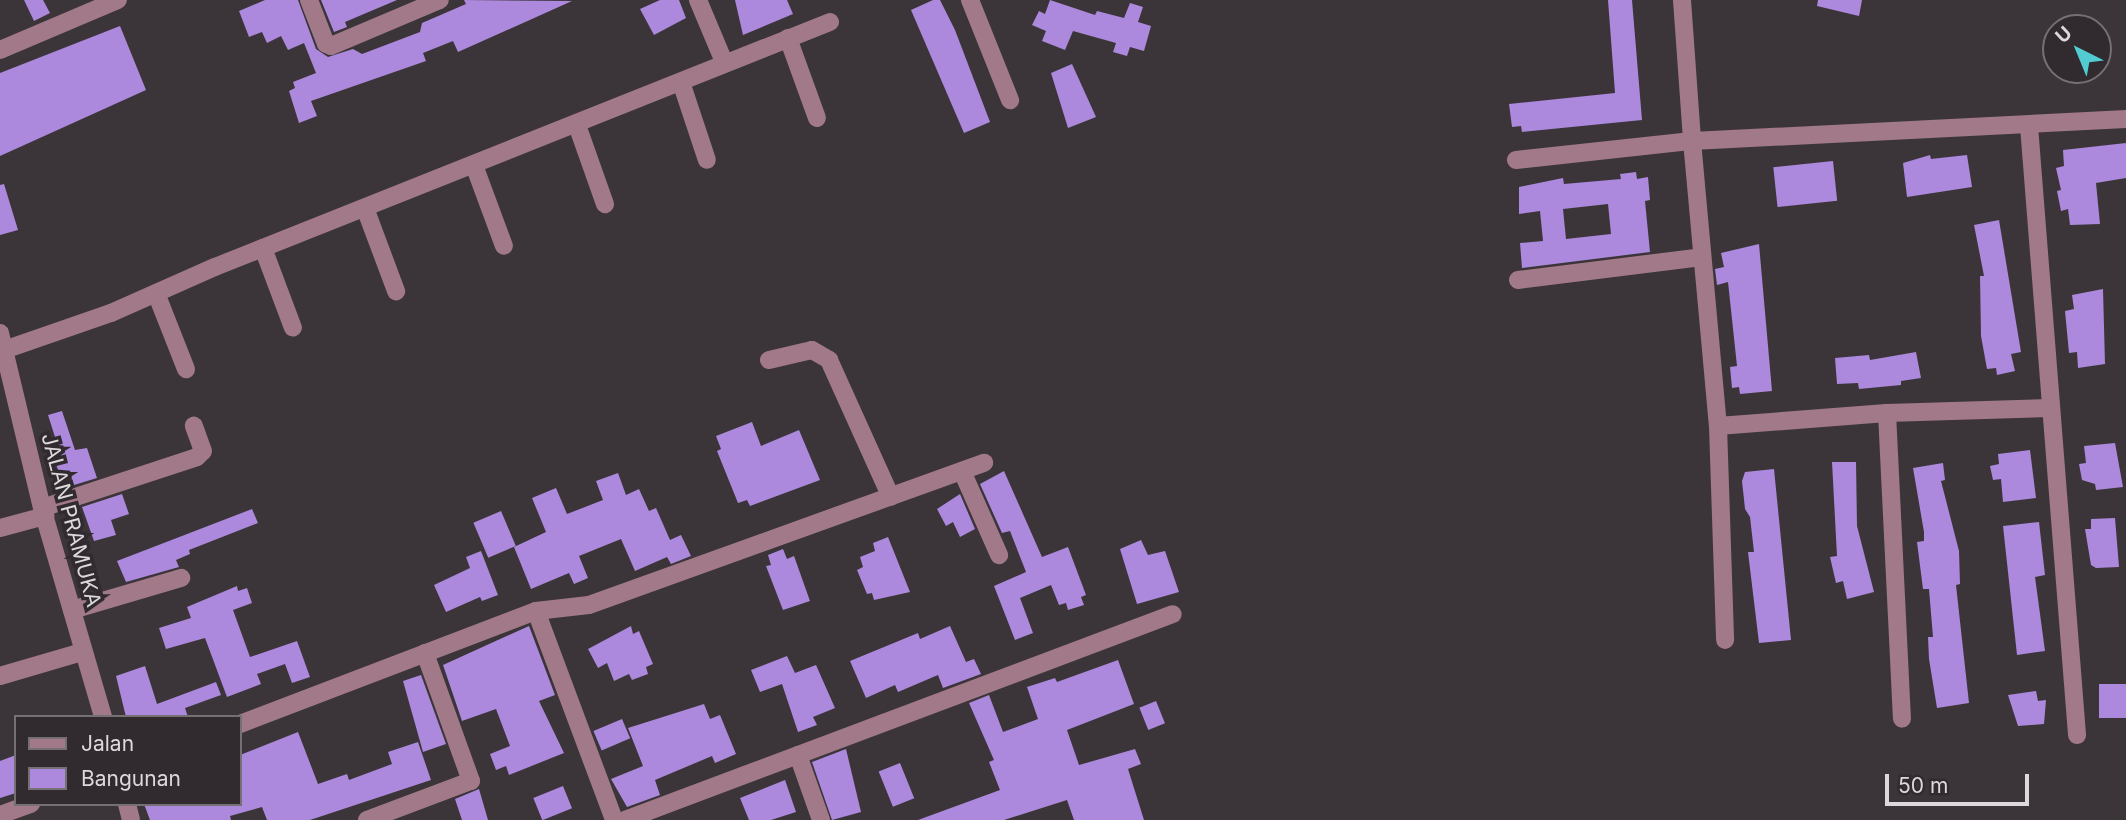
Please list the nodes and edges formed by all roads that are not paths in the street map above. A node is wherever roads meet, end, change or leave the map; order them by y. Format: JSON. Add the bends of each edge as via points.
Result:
{"nodes":[{"id":1,"x":118,"y":0,"type":"edge"},
{"id":2,"x":309,"y":0,"type":"edge"},
{"id":3,"x":440,"y":0,"type":"edge"},
{"id":4,"x":698,"y":0,"type":"edge"},
{"id":5,"x":970,"y":0,"type":"edge"},
{"id":6,"x":1682,"y":0,"type":"edge"},
{"id":7,"x":830,"y":22,"type":"dead end"},
{"id":8,"x":788,"y":38,"type":"junction"},
{"id":9,"x":0,"y":50,"type":"edge"},
{"id":10,"x":724,"y":62,"type":"junction"},
{"id":11,"x":681,"y":82,"type":"junction"},
{"id":12,"x":1010,"y":100,"type":"dead end"},
{"id":13,"x":817,"y":118,"type":"dead end"},
{"id":14,"x":2126,"y":119,"type":"edge"},
{"id":15,"x":577,"y":125,"type":"junction"},
{"id":16,"x":2029,"y":126,"type":"junction"},
{"id":17,"x":1692,"y":141,"type":"junction"},
{"id":18,"x":706,"y":160,"type":"dead end"},
{"id":19,"x":1516,"y":160,"type":"dead end"},
{"id":20,"x":474,"y":165,"type":"junction"},
{"id":21,"x":605,"y":204,"type":"dead end"},
{"id":22,"x":365,"y":208,"type":"junction"},
{"id":23,"x":504,"y":246,"type":"dead end"},
{"id":24,"x":263,"y":248,"type":"junction"},
{"id":25,"x":1702,"y":257,"type":"junction"},
{"id":26,"x":1518,"y":280,"type":"dead end"},
{"id":27,"x":396,"y":291,"type":"dead end"},
{"id":28,"x":156,"y":293,"type":"junction"},
{"id":29,"x":293,"y":328,"type":"dead end"},
{"id":30,"x":2,"y":342,"type":"edge"},
{"id":31,"x":769,"y":360,"type":"dead end"},
{"id":32,"x":187,"y":369,"type":"dead end"},
{"id":33,"x":2050,"y":408,"type":"junction"},
{"id":34,"x":1887,"y":413,"type":"junction"},
{"id":35,"x":194,"y":426,"type":"dead end"},
{"id":36,"x":1718,"y":426,"type":"junction"},
{"id":37,"x":984,"y":463,"type":"dead end"},
{"id":38,"x":962,"y":471,"type":"junction"},
{"id":39,"x":891,"y":496,"type":"junction"},
{"id":40,"x":43,"y":512,"type":"junction"},
{"id":41,"x":0,"y":528,"type":"edge"},
{"id":42,"x":999,"y":555,"type":"dead end"},
{"id":43,"x":181,"y":578,"type":"dead end"},
{"id":44,"x":72,"y":610,"type":"junction"},
{"id":45,"x":536,"y":611,"type":"junction"},
{"id":46,"x":1173,"y":614,"type":"dead end"},
{"id":47,"x":1725,"y":640,"type":"dead end"},
{"id":48,"x":82,"y":652,"type":"junction"},
{"id":49,"x":425,"y":653,"type":"junction"},
{"id":50,"x":0,"y":676,"type":"edge"},
{"id":51,"x":102,"y":715,"type":"edge"},
{"id":52,"x":1902,"y":719,"type":"dead end"},
{"id":53,"x":242,"y":723,"type":"edge"},
{"id":54,"x":2077,"y":735,"type":"dead end"},
{"id":55,"x":798,"y":755,"type":"junction"},
{"id":56,"x":25,"y":806,"type":"edge"},
{"id":57,"x":0,"y":815,"type":"edge"},
{"id":58,"x":367,"y":820,"type":"edge"},
{"id":59,"x":614,"y":820,"type":"edge"},
{"id":60,"x":625,"y":820,"type":"edge"},
{"id":61,"x":821,"y":820,"type":"edge"}],
"edges":[{"from":1,"to":9,"type":"street"},
{"from":2,"to":3,"type":"street","via":[[326,44],[331,46]]},
{"from":4,"to":10,"type":"street"},
{"from":5,"to":12,"type":"street"},
{"from":6,"to":17,"type":"street"},
{"from":7,"to":8,"type":"street"},
{"from":8,"to":10,"type":"street"},
{"from":8,"to":13,"type":"street"},
{"from":10,"to":11,"type":"street"},
{"from":11,"to":15,"type":"street"},
{"from":11,"to":18,"type":"street"},
{"from":14,"to":16,"type":"street"},
{"from":15,"to":20,"type":"street"},
{"from":15,"to":21,"type":"street"},
{"from":16,"to":17,"type":"street","via":[[1922,126]]},
{"from":16,"to":33,"type":"street"},
{"from":17,"to":19,"type":"street"},
{"from":17,"to":25,"type":"street"},
{"from":20,"to":22,"type":"street"},
{"from":20,"to":23,"type":"street"},
{"from":22,"to":24,"type":"street"},
{"from":22,"to":27,"type":"street"},
{"from":24,"to":28,"type":"street"},
{"from":24,"to":29,"type":"street"},
{"from":25,"to":26,"type":"street"},
{"from":25,"to":36,"type":"street"},
{"from":28,"to":30,"type":"street"},
{"from":28,"to":32,"type":"street"},
{"from":30,"to":40,"type":"street","name":"JALAN PRAMUKA"},
{"from":31,"to":39,"type":"street","via":[[812,350],[829,360]]},
{"from":33,"to":34,"type":"street"},
{"from":33,"to":54,"type":"street"},
{"from":34,"to":36,"type":"street"},
{"from":34,"to":52,"type":"street"},
{"from":35,"to":40,"type":"street","via":[[203,451],[197,457]]},
{"from":36,"to":47,"type":"street"},
{"from":37,"to":38,"type":"street"},
{"from":38,"to":39,"type":"street"},
{"from":38,"to":42,"type":"street"},
{"from":39,"to":45,"type":"street","via":[[589,604]]},
{"from":40,"to":41,"type":"street"},
{"from":40,"to":44,"type":"street","name":"JALAN PRAMUKA"},
{"from":43,"to":44,"type":"street"},
{"from":44,"to":48,"type":"street","name":"JALAN PRAMUKA"},
{"from":45,"to":49,"type":"street"},
{"from":45,"to":59,"type":"street"},
{"from":46,"to":55,"type":"street"},
{"from":48,"to":50,"type":"street"},
{"from":48,"to":51,"type":"street","name":"JALAN PRAMUKA"},
{"from":49,"to":53,"type":"street"},
{"from":49,"to":58,"type":"street","via":[[471,781]]},
{"from":55,"to":60,"type":"street"},
{"from":55,"to":61,"type":"street"},
{"from":56,"to":57,"type":"street"}]}
